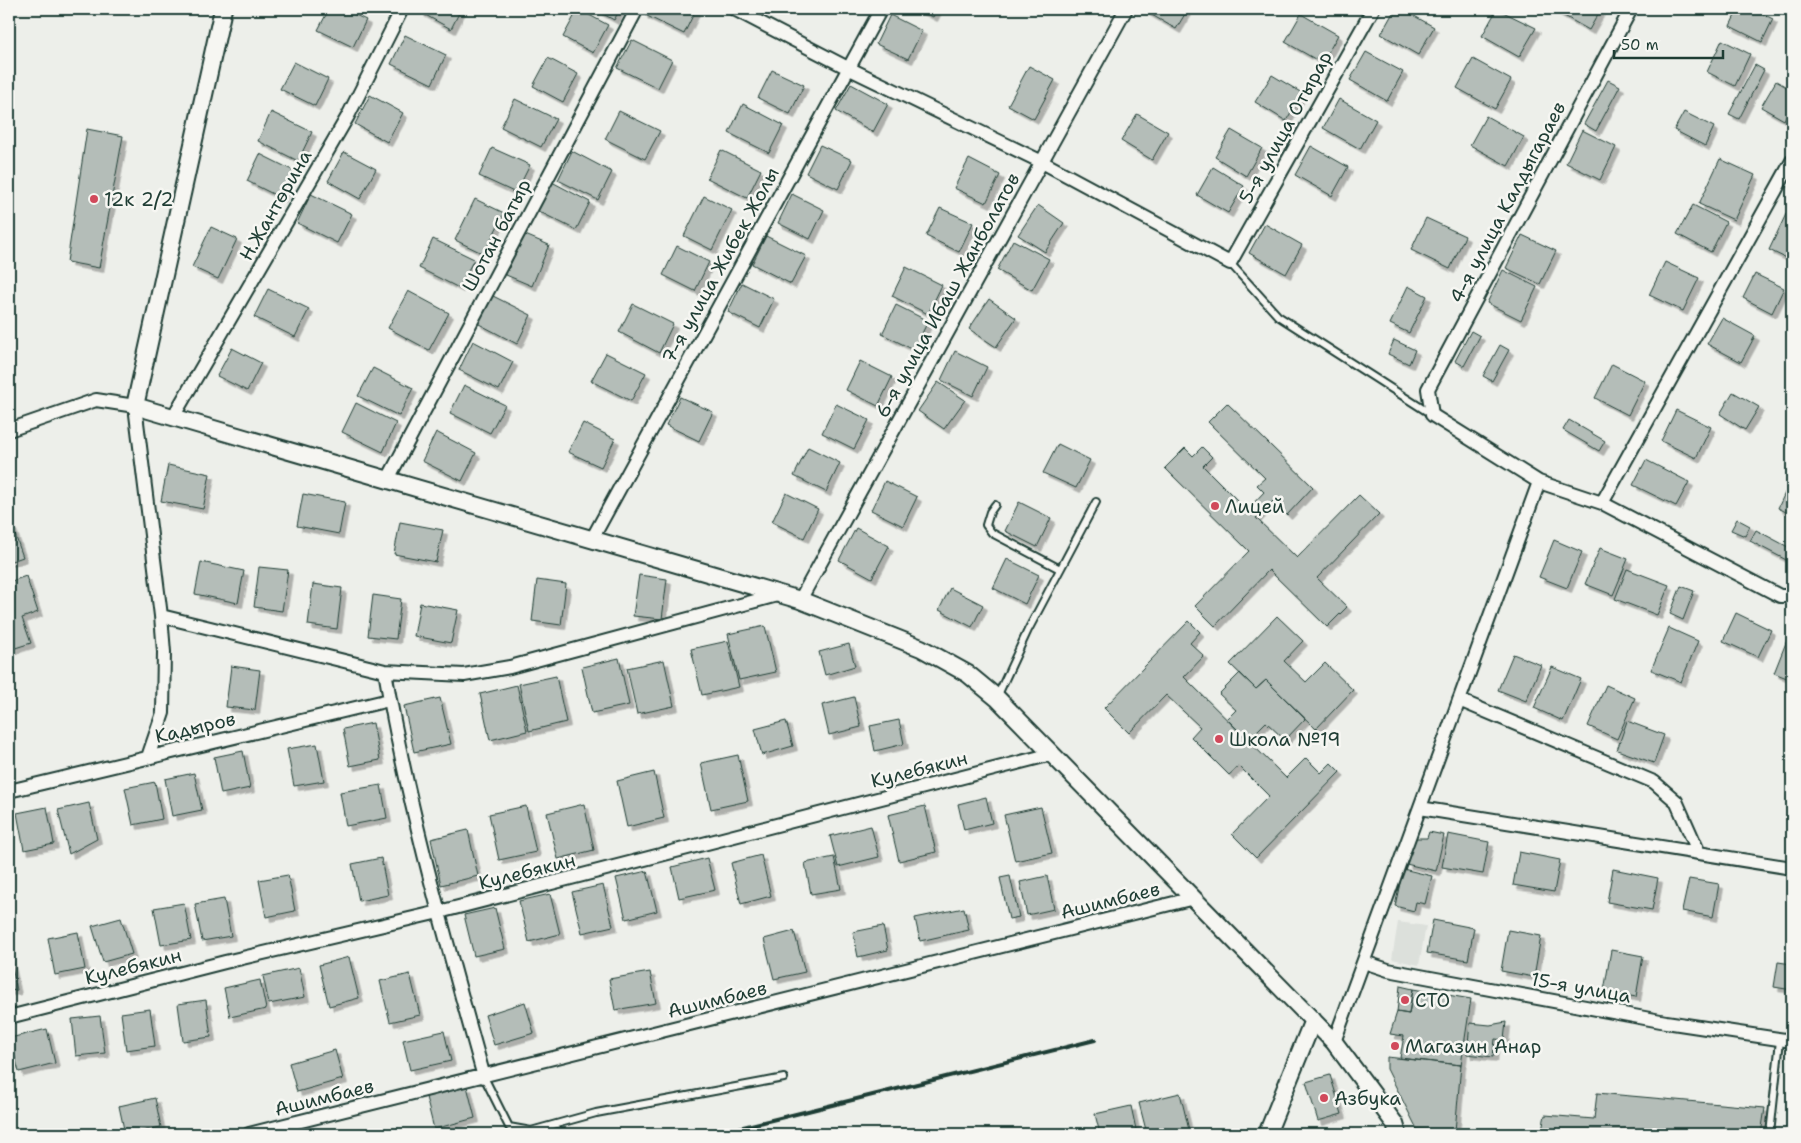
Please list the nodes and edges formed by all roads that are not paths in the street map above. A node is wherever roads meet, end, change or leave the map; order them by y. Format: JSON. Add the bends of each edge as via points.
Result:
{"nodes":[{"id":1,"x":223,"y":9,"type":"edge"},
{"id":2,"x":402,"y":9,"type":"edge"},
{"id":3,"x":637,"y":9,"type":"edge"},
{"id":4,"x":734,"y":9,"type":"edge"},
{"id":5,"x":881,"y":9,"type":"edge"},
{"id":6,"x":1126,"y":9,"type":"edge"},
{"id":7,"x":1373,"y":9,"type":"edge"},
{"id":8,"x":1631,"y":9,"type":"edge"},
{"id":9,"x":848,"y":68,"type":"junction"},
{"id":10,"x":1792,"y":161,"type":"edge"},
{"id":11,"x":1042,"y":162,"type":"junction"},
{"id":12,"x":1230,"y":263,"type":"junction"},
{"id":13,"x":135,"y":406,"type":"junction"},
{"id":14,"x":1432,"y":415,"type":"junction"},
{"id":15,"x":173,"y":417,"type":"junction"},
{"id":16,"x":9,"y":430,"type":"edge"},
{"id":17,"x":388,"y":480,"type":"junction"},
{"id":18,"x":1539,"y":482,"type":"junction"},
{"id":19,"x":1096,"y":502,"type":"dead end"},
{"id":20,"x":1602,"y":503,"type":"junction"},
{"id":21,"x":995,"y":505,"type":"dead end"},
{"id":22,"x":592,"y":539,"type":"junction"},
{"id":23,"x":1060,"y":569,"type":"junction"},
{"id":24,"x":781,"y":594,"type":"junction"},
{"id":25,"x":1792,"y":596,"type":"edge"},
{"id":26,"x":800,"y":600,"type":"junction"},
{"id":27,"x":161,"y":616,"type":"junction"},
{"id":28,"x":384,"y":671,"type":"junction"},
{"id":29,"x":997,"y":698,"type":"junction"},
{"id":30,"x":390,"y":700,"type":"junction"},
{"id":31,"x":1460,"y":700,"type":"junction"},
{"id":32,"x":1052,"y":754,"type":"junction"},
{"id":33,"x":148,"y":758,"type":"junction"},
{"id":34,"x":9,"y":791,"type":"edge"},
{"id":35,"x":1420,"y":808,"type":"junction"},
{"id":36,"x":1699,"y":853,"type":"junction"},
{"id":37,"x":1792,"y":868,"type":"edge"},
{"id":38,"x":1194,"y":898,"type":"junction"},
{"id":39,"x":439,"y":912,"type":"junction"},
{"id":40,"x":1364,"y":962,"type":"junction"},
{"id":41,"x":9,"y":1017,"type":"edge"},
{"id":42,"x":1313,"y":1020,"type":"junction"},
{"id":43,"x":1786,"y":1040,"type":"edge"},
{"id":44,"x":1334,"y":1042,"type":"junction"},
{"id":45,"x":484,"y":1077,"type":"junction"},
{"id":46,"x":784,"y":1078,"type":"dead end"},
{"id":47,"x":250,"y":1134,"type":"edge"},
{"id":48,"x":1268,"y":1134,"type":"edge"},
{"id":49,"x":1398,"y":1134,"type":"edge"},
{"id":50,"x":1770,"y":1134,"type":"edge"}],
"edges":[{"from":1,"to":13,"type":"street"},
{"from":2,"to":15,"type":"street","name":"Н.Жантөрина","via":[[348,116]]},
{"from":3,"to":17,"type":"street","name":"Шотан батыр"},
{"from":4,"to":9,"type":"street"},
{"from":5,"to":9,"type":"street","name":"7-я улица Жибек Жолы"},
{"from":6,"to":11,"type":"street","name":"6-я улица Ибаш Жанболатов"},
{"from":7,"to":12,"type":"street","name":"5-я улица Отырар"},
{"from":8,"to":14,"type":"street","name":"4-я улица Калдыгараев","via":[[1428,389]]},
{"from":9,"to":11,"type":"street"},
{"from":9,"to":22,"type":"street","name":"7-я улица Жибек Жолы"},
{"from":10,"to":20,"type":"street"},
{"from":11,"to":12,"type":"street"},
{"from":11,"to":26,"type":"street","name":"6-я улица Ибаш Жанболатов"},
{"from":12,"to":14,"type":"lane","via":[[1278,316]]},
{"from":13,"to":15,"type":"street"},
{"from":13,"to":16,"type":"street","via":[[96,400]]},
{"from":13,"to":27,"type":"street"},
{"from":14,"to":18,"type":"street"},
{"from":15,"to":17,"type":"street"},
{"from":17,"to":22,"type":"street"},
{"from":18,"to":20,"type":"street"},
{"from":18,"to":31,"type":"street"},
{"from":19,"to":23,"type":"lane"},
{"from":20,"to":25,"type":"street","via":[[1780,596]]},
{"from":21,"to":23,"type":"lane","via":[[986,525],[992,533]]},
{"from":22,"to":24,"type":"street"},
{"from":23,"to":29,"type":"lane"},
{"from":24,"to":26,"type":"street"},
{"from":24,"to":28,"type":"street","via":[[510,667],[464,675]]},
{"from":26,"to":29,"type":"street","via":[[921,648],[968,674]]},
{"from":27,"to":28,"type":"street"},
{"from":27,"to":33,"type":"street","via":[[163,713]]},
{"from":28,"to":30,"type":"street"},
{"from":29,"to":32,"type":"street"},
{"from":30,"to":33,"type":"street","name":"Кадыров"},
{"from":30,"to":39,"type":"street"},
{"from":31,"to":35,"type":"street"},
{"from":31,"to":36,"type":"street","via":[[1654,782],[1676,801]]},
{"from":32,"to":38,"type":"street"},
{"from":32,"to":39,"type":"street","name":"Кулебякин"},
{"from":33,"to":34,"type":"street","name":"Кадыров"},
{"from":35,"to":36,"type":"street"},
{"from":35,"to":40,"type":"street"},
{"from":36,"to":37,"type":"street"},
{"from":38,"to":42,"type":"street"},
{"from":38,"to":45,"type":"street","name":"Ашимбаев"},
{"from":39,"to":41,"type":"street","name":"Кулебякин"},
{"from":39,"to":45,"type":"street"},
{"from":40,"to":43,"type":"street","name":"15-я улица","via":[[1388,970],[1666,1022]]},
{"from":40,"to":44,"type":"street"},
{"from":42,"to":44,"type":"street"},
{"from":42,"to":48,"type":"street"},
{"from":43,"to":50,"type":"lane"},
{"from":44,"to":49,"type":"street","via":[[1395,1124]]},
{"from":45,"to":46,"type":"lane","via":[[509,1126],[531,1131],[596,1112]]},
{"from":45,"to":47,"type":"street","name":"Ашимбаев"}]}
